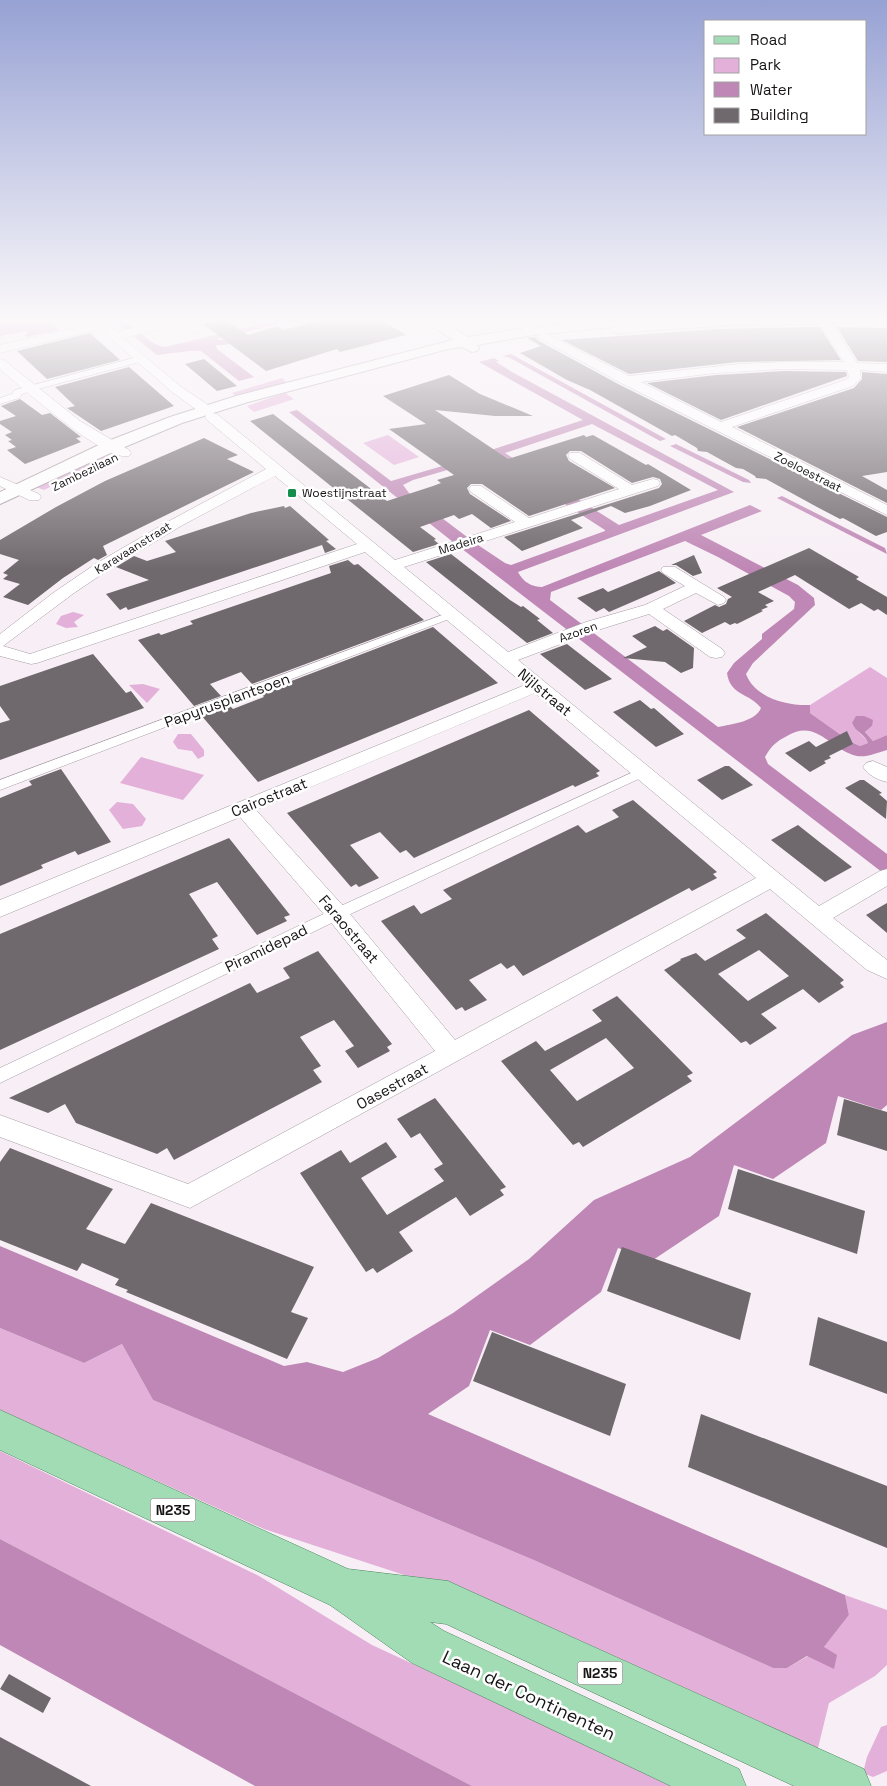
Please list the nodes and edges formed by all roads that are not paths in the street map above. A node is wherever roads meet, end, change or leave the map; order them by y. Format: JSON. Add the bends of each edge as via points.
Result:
{"nodes":[{"id":1,"x":50,"y":403,"type":"edge"},
{"id":2,"x":195,"y":403,"type":"edge"},
{"id":3,"x":241,"y":403,"type":"edge"},
{"id":4,"x":672,"y":403,"type":"edge"},
{"id":5,"x":789,"y":403,"type":"edge"},
{"id":6,"x":209,"y":414,"type":"junction"},
{"id":7,"x":719,"y":427,"type":"junction"},
{"id":8,"x":116,"y":450,"type":"junction"},
{"id":9,"x":576,"y":456,"type":"dead end"},
{"id":10,"x":277,"y":469,"type":"junction"},
{"id":11,"x":0,"y":481,"type":"edge"},
{"id":12,"x":653,"y":483,"type":"dead end"},
{"id":13,"x":476,"y":489,"type":"dead end"},
{"id":14,"x":17,"y":490,"type":"junction"},
{"id":15,"x":630,"y":490,"type":"junction"},
{"id":16,"x":34,"y":496,"type":"junction"},
{"id":17,"x":0,"y":499,"type":"edge"},
{"id":18,"x":887,"y":511,"type":"edge"},
{"id":19,"x":0,"y":516,"type":"edge"},
{"id":20,"x":528,"y":524,"type":"junction"},
{"id":21,"x":367,"y":546,"type":"junction"},
{"id":22,"x":393,"y":566,"type":"junction"},
{"id":23,"x":669,"y":570,"type":"dead end"},
{"id":24,"x":697,"y":587,"type":"junction"},
{"id":25,"x":718,"y":600,"type":"dead end"},
{"id":26,"x":651,"y":608,"type":"junction"},
{"id":27,"x":454,"y":614,"type":"junction"},
{"id":28,"x":0,"y":642,"type":"edge"},
{"id":29,"x":0,"y":651,"type":"edge"},
{"id":30,"x":716,"y":653,"type":"dead end"},
{"id":31,"x":506,"y":659,"type":"junction"},
{"id":32,"x":538,"y":686,"type":"junction"},
{"id":33,"x":642,"y":772,"type":"junction"},
{"id":34,"x":0,"y":785,"type":"edge"},
{"id":35,"x":243,"y":808,"type":"junction"},
{"id":36,"x":886,"y":876,"type":"edge"},
{"id":37,"x":771,"y":879,"type":"junction"},
{"id":38,"x":0,"y":909,"type":"edge"},
{"id":39,"x":337,"y":914,"type":"junction"},
{"id":40,"x":818,"y":916,"type":"junction"},
{"id":41,"x":887,"y":970,"type":"edge"},
{"id":42,"x":451,"y":1053,"type":"junction"},
{"id":43,"x":0,"y":1076,"type":"edge"},
{"id":44,"x":0,"y":1126,"type":"edge"},
{"id":45,"x":0,"y":1430,"type":"edge"},
{"id":46,"x":345,"y":1590,"type":"junction"},
{"id":47,"x":722,"y":1786,"type":"edge"},
{"id":48,"x":847,"y":1786,"type":"edge"}],
"edges":[{"from":1,"to":8,"type":"street"},
{"from":2,"to":6,"type":"street","name":"Nijlstraat"},
{"from":3,"to":6,"type":"street","name":"Zambezilaan"},
{"from":4,"to":7,"type":"street","name":"Zoeloestraat"},
{"from":5,"to":7,"type":"street"},
{"from":6,"to":8,"type":"street","name":"Zambezilaan"},
{"from":6,"to":10,"type":"street","name":"Nijlstraat"},
{"from":7,"to":18,"type":"street","name":"Zoeloestraat"},
{"from":8,"to":14,"type":"street","name":"Zambezilaan"},
{"from":8,"to":16,"type":"street","name":"Zambezilaan"},
{"from":9,"to":15,"type":"street"},
{"from":10,"to":21,"type":"street","name":"Nijlstraat"},
{"from":10,"to":28,"type":"street","name":"Karavaanstraat","via":[[141,543],[78,583]]},
{"from":11,"to":14,"type":"street"},
{"from":12,"to":15,"type":"street","name":"Madeira"},
{"from":13,"to":20,"type":"street"},
{"from":14,"to":16,"type":"street"},
{"from":14,"to":17,"type":"street","name":"Zambezilaan"},
{"from":15,"to":20,"type":"street","name":"Madeira"},
{"from":16,"to":19,"type":"street","name":"Zambezilaan"},
{"from":20,"to":22,"type":"street","name":"Madeira"},
{"from":21,"to":22,"type":"street","name":"Nijlstraat"},
{"from":21,"to":29,"type":"street","via":[[31,659]]},
{"from":22,"to":27,"type":"street","name":"Nijlstraat"},
{"from":23,"to":24,"type":"street"},
{"from":24,"to":25,"type":"street"},
{"from":24,"to":26,"type":"street","name":"Azoren"},
{"from":26,"to":30,"type":"street"},
{"from":26,"to":31,"type":"street","name":"Azoren","via":[[592,626]]},
{"from":27,"to":31,"type":"street","name":"Nijlstraat"},
{"from":27,"to":34,"type":"street","name":"Papyrusplantsoen"},
{"from":31,"to":32,"type":"street","name":"Nijlstraat"},
{"from":32,"to":33,"type":"street","name":"Nijlstraat"},
{"from":32,"to":35,"type":"street","name":"Cairostraat"},
{"from":33,"to":37,"type":"street","name":"Nijlstraat"},
{"from":33,"to":39,"type":"street","name":"Piramidepad"},
{"from":35,"to":38,"type":"street","name":"Cairostraat"},
{"from":35,"to":39,"type":"street","name":"Faraostraat"},
{"from":36,"to":40,"type":"street"},
{"from":37,"to":40,"type":"street","name":"Nijlstraat"},
{"from":37,"to":42,"type":"street","name":"Oasestraat"},
{"from":39,"to":42,"type":"street","name":"Faraostraat"},
{"from":39,"to":43,"type":"street","name":"Piramidepad"},
{"from":40,"to":41,"type":"street","name":"Nijlstraat","via":[[875,964]]},
{"from":42,"to":44,"type":"street","name":"Oasestraat","via":[[190,1196]]},
{"from":45,"to":46,"type":"main road","name":"Laan der Continenten","number":"N235"},
{"from":46,"to":47,"type":"main road","name":"Laan der Continenten","number":"N235","via":[[428,1647]]},
{"from":46,"to":48,"type":"main road","name":"Laan der Continenten","number":"N235","via":[[448,1603]]}]}
